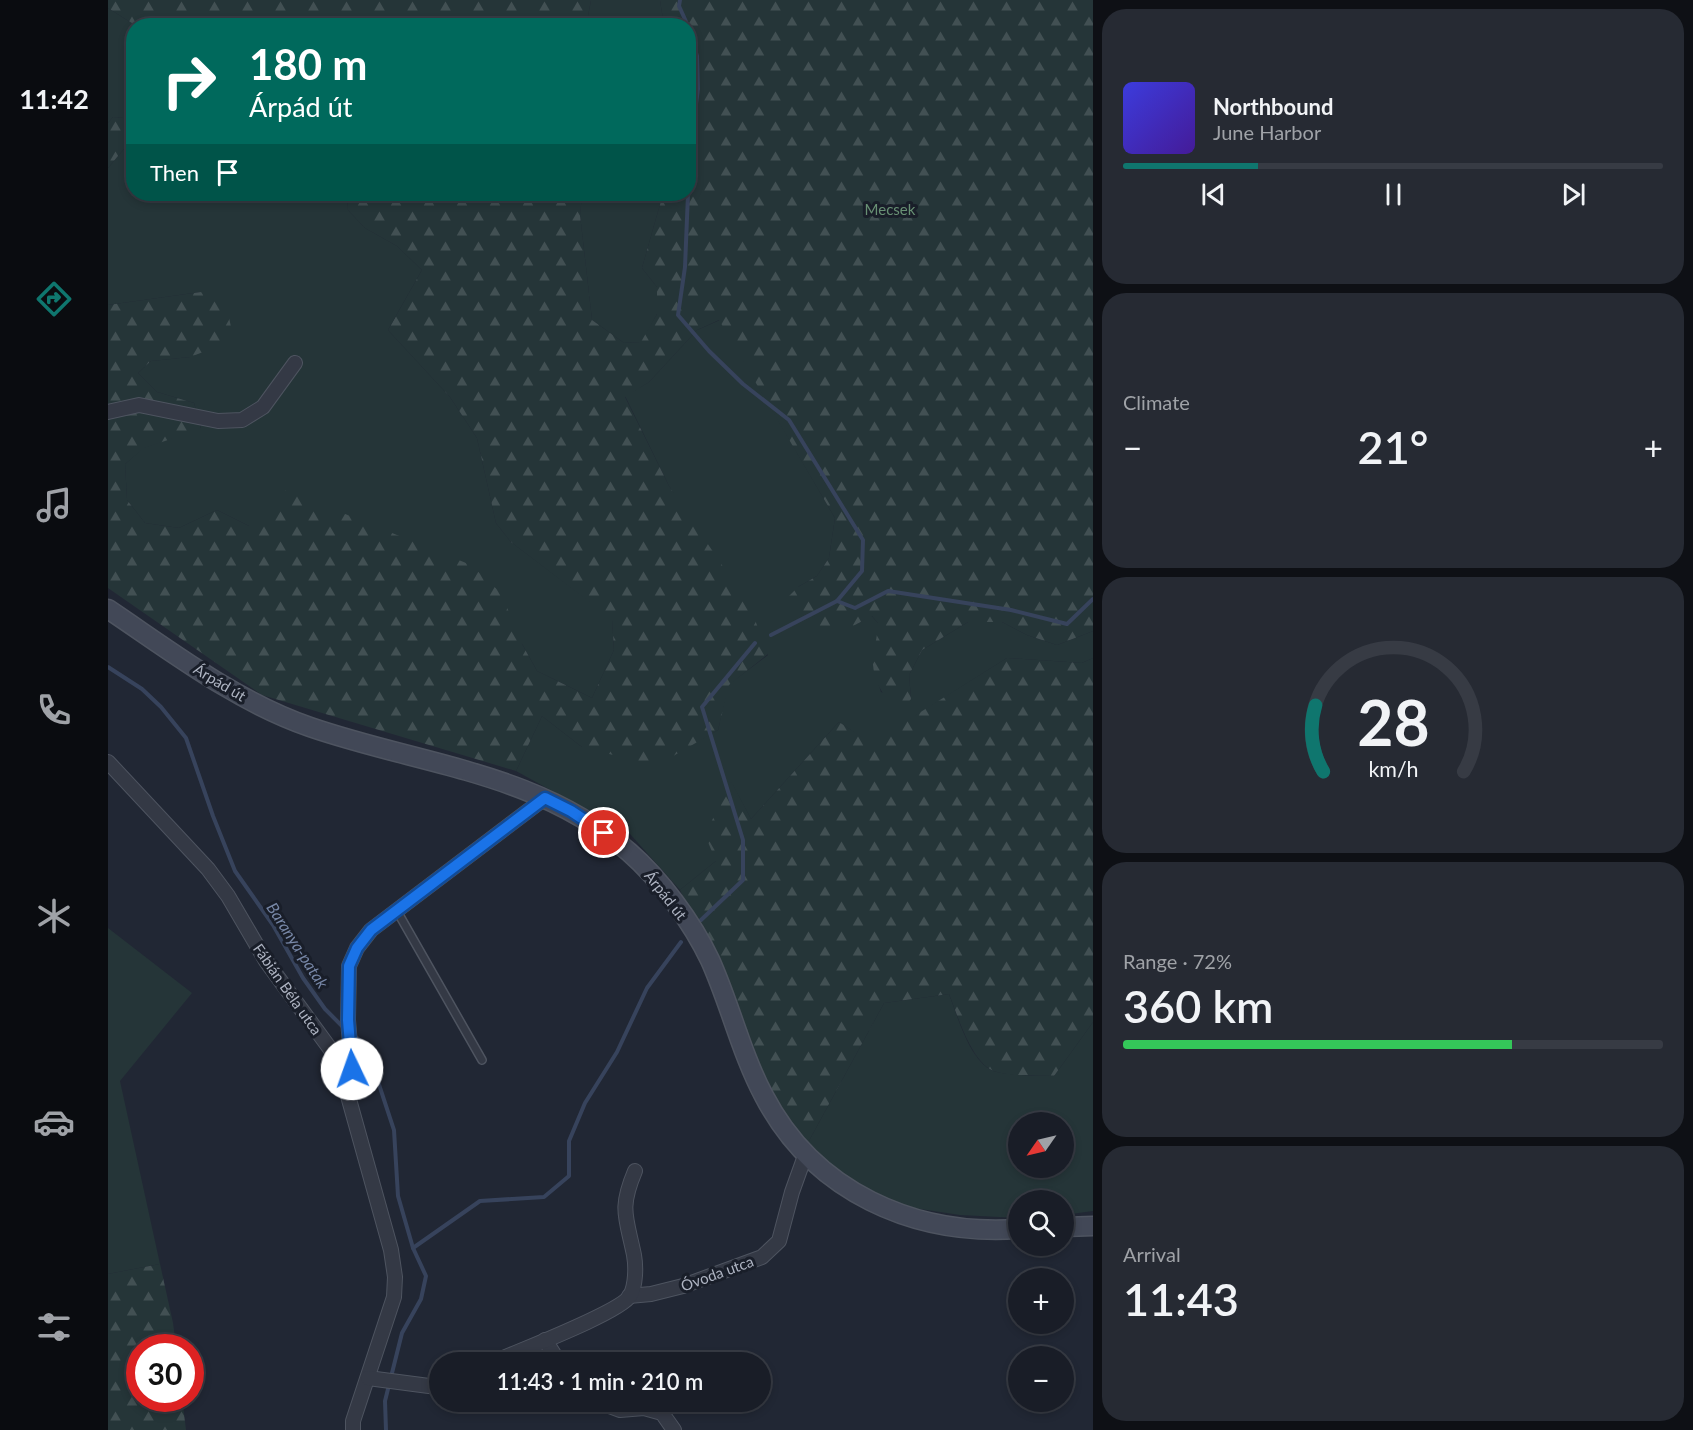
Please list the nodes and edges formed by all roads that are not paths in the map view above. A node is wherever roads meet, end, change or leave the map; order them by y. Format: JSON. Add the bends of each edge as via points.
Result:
{"nodes":[{"id":1,"x":295,"y":363,"type":"dead end"},
{"id":2,"x":108,"y":412,"type":"edge"},
{"id":3,"x":108,"y":609,"type":"edge"},
{"id":4,"x":108,"y":762,"type":"edge"},
{"id":5,"x":545,"y":798,"type":"junction"},
{"id":6,"x":397,"y":911,"type":"junction"},
{"id":7,"x":482,"y":1060,"type":"dead end"},
{"id":8,"x":343,"y":1078,"type":"junction"},
{"id":9,"x":806,"y":1153,"type":"junction"},
{"id":10,"x":635,"y":1171,"type":"dead end"},
{"id":11,"x":1093,"y":1226,"type":"edge"},
{"id":12,"x":1074,"y":1227,"type":"edge"},
{"id":13,"x":1008,"y":1230,"type":"edge"},
{"id":14,"x":629,"y":1296,"type":"junction"},
{"id":15,"x":545,"y":1340,"type":"junction"},
{"id":16,"x":517,"y":1352,"type":"edge"},
{"id":17,"x":553,"y":1352,"type":"edge"},
{"id":18,"x":373,"y":1379,"type":"junction"},
{"id":19,"x":429,"y":1386,"type":"edge"},
{"id":20,"x":658,"y":1412,"type":"edge"},
{"id":21,"x":353,"y":1430,"type":"edge"},
{"id":22,"x":674,"y":1430,"type":"edge"}],
"edges":[{"from":1,"to":2,"type":"street","via":[[263,407],[242,420],[218,421],[139,405]]},
{"from":3,"to":5,"type":"main road","name":"Árpád út","via":[[239,694],[274,712],[374,747],[512,783]]},
{"from":4,"to":8,"type":"street","name":"Fábián Béla utca","via":[[208,869],[266,961],[331,1050]]},
{"from":5,"to":6,"type":"street"},
{"from":5,"to":9,"type":"main road","name":"Árpád út","via":[[587,820],[629,852],[670,897],[710,961],[764,1097]]},
{"from":6,"to":7,"type":"lane"},
{"from":6,"to":8,"type":"street","via":[[371,930],[349,966],[352,1069]]},
{"from":8,"to":18,"type":"street","name":"Fábián Béla utca","via":[[395,1277],[394,1297]]},
{"from":9,"to":13,"type":"main road","name":"Árpád út","via":[[838,1182],[882,1208],[952,1227]]},
{"from":9,"to":14,"type":"street","name":"Óvoda utca","via":[[779,1241],[762,1257],[683,1286]]},
{"from":10,"to":14,"type":"street","via":[[624,1204],[635,1273]]},
{"from":11,"to":12,"type":"main road"},
{"from":14,"to":15,"type":"street","name":"Óvoda utca","via":[[619,1305]]},
{"from":15,"to":16,"type":"street","name":"Óvoda utca"},
{"from":15,"to":17,"type":"street"},
{"from":18,"to":19,"type":"street"},
{"from":18,"to":21,"type":"street","name":"Fábián Béla utca","via":[[353,1421]]},
{"from":20,"to":22,"type":"street"}]}
